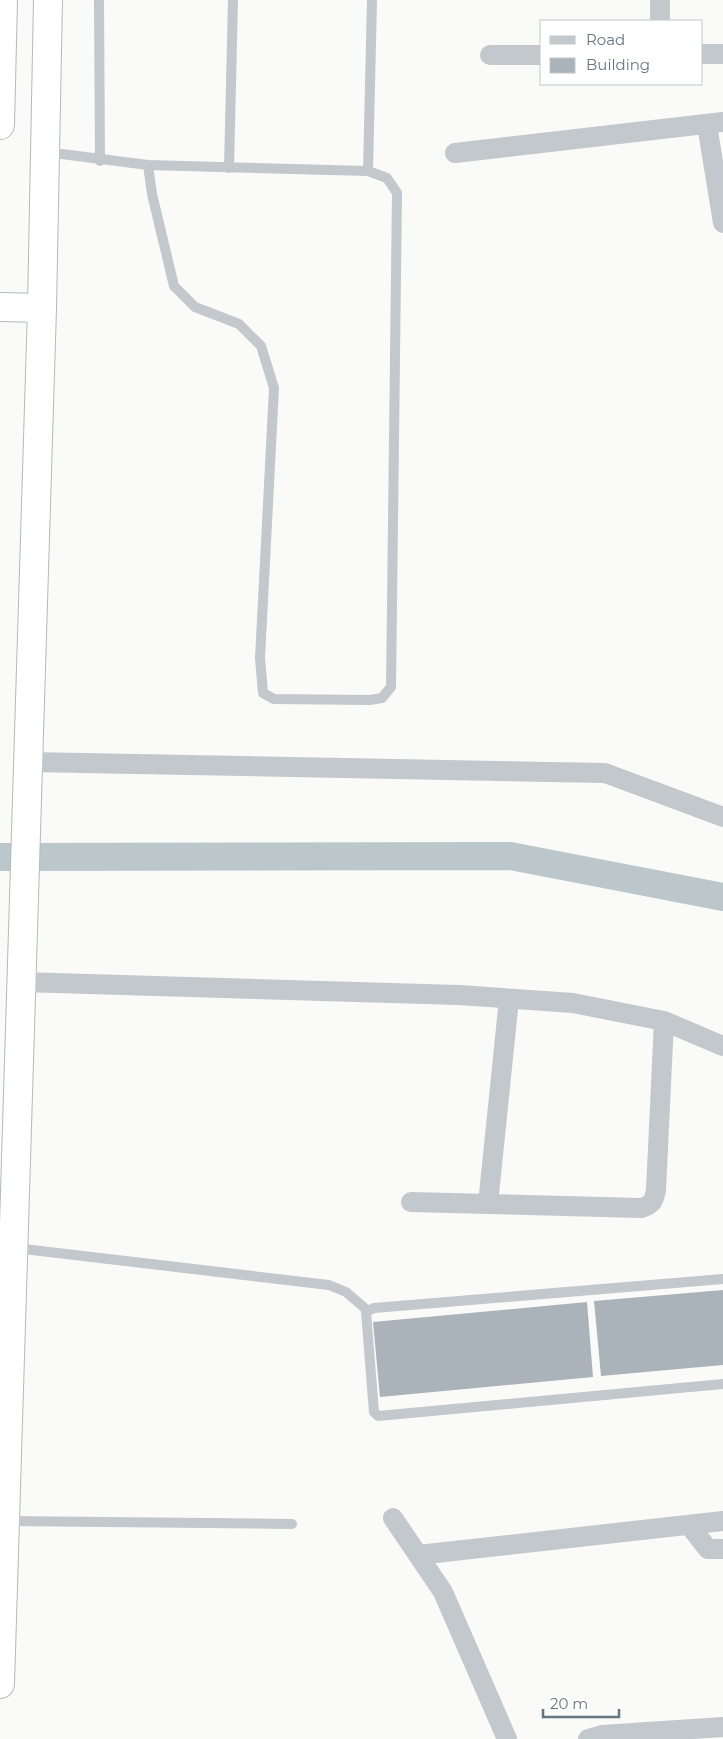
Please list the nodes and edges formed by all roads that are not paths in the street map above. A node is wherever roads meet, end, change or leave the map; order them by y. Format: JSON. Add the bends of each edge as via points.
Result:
{"nodes":[{"id":1,"x":3,"y":0,"type":"edge"},
{"id":2,"x":48,"y":0,"type":"edge"},
{"id":3,"x":99,"y":0,"type":"edge"},
{"id":4,"x":233,"y":0,"type":"edge"},
{"id":5,"x":372,"y":0,"type":"edge"},
{"id":6,"x":660,"y":0,"type":"edge"},
{"id":7,"x":660,"y":20,"type":"edge"},
{"id":8,"x":703,"y":54,"type":"edge"},
{"id":9,"x":723,"y":54,"type":"edge"},
{"id":10,"x":490,"y":55,"type":"dead end"},
{"id":11,"x":540,"y":55,"type":"edge"},
{"id":12,"x":715,"y":124,"type":"edge"},
{"id":13,"x":0,"y":125,"type":"edge"},
{"id":14,"x":45,"y":152,"type":"junction"},
{"id":15,"x":454,"y":153,"type":"dead end"},
{"id":16,"x":100,"y":161,"type":"junction"},
{"id":17,"x":148,"y":165,"type":"junction"},
{"id":18,"x":228,"y":168,"type":"junction"},
{"id":19,"x":368,"y":171,"type":"junction"},
{"id":20,"x":723,"y":223,"type":"edge"},
{"id":21,"x":0,"y":307,"type":"edge"},
{"id":22,"x":42,"y":308,"type":"junction"},
{"id":23,"x":29,"y":762,"type":"junction"},
{"id":24,"x":723,"y":817,"type":"edge"},
{"id":25,"x":22,"y":982,"type":"junction"},
{"id":26,"x":509,"y":999,"type":"junction"},
{"id":27,"x":664,"y":1021,"type":"junction"},
{"id":28,"x":723,"y":1046,"type":"edge"},
{"id":29,"x":412,"y":1202,"type":"dead end"},
{"id":30,"x":488,"y":1204,"type":"junction"},
{"id":31,"x":12,"y":1248,"type":"junction"},
{"id":32,"x":723,"y":1279,"type":"edge"},
{"id":33,"x":367,"y":1310,"type":"junction"},
{"id":34,"x":723,"y":1384,"type":"edge"},
{"id":35,"x":393,"y":1518,"type":"dead end"},
{"id":36,"x":4,"y":1521,"type":"junction"},
{"id":37,"x":723,"y":1521,"type":"edge"},
{"id":38,"x":292,"y":1524,"type":"dead end"},
{"id":39,"x":689,"y":1525,"type":"junction"},
{"id":40,"x":723,"y":1549,"type":"edge"},
{"id":41,"x":418,"y":1556,"type":"junction"},
{"id":42,"x":0,"y":1684,"type":"edge"},
{"id":43,"x":723,"y":1727,"type":"edge"},
{"id":44,"x":507,"y":1739,"type":"edge"},
{"id":45,"x":588,"y":1739,"type":"edge"}],
"edges":[{"from":1,"to":13,"type":"highway"},
{"from":2,"to":14,"type":"highway"},
{"from":3,"to":16,"type":"lane"},
{"from":4,"to":18,"type":"lane"},
{"from":5,"to":19,"type":"lane"},
{"from":6,"to":7,"type":"street"},
{"from":8,"to":9,"type":"street"},
{"from":10,"to":11,"type":"street"},
{"from":12,"to":15,"type":"street"},
{"from":12,"to":20,"type":"street"},
{"from":14,"to":16,"type":"lane"},
{"from":14,"to":22,"type":"highway"},
{"from":16,"to":17,"type":"lane"},
{"from":17,"to":18,"type":"lane"},
{"from":17,"to":19,"type":"lane","via":[[174,286],[194,307],[239,324],[261,346],[274,388],[260,658],[263,694],[274,699],[370,700],[382,698],[391,687],[397,193],[387,178]]},
{"from":18,"to":19,"type":"lane"},
{"from":21,"to":22,"type":"highway"},
{"from":22,"to":23,"type":"highway"},
{"from":23,"to":24,"type":"street","via":[[605,772]]},
{"from":23,"to":25,"type":"highway"},
{"from":25,"to":26,"type":"street"},
{"from":25,"to":31,"type":"highway"},
{"from":26,"to":27,"type":"street","via":[[573,1004]]},
{"from":26,"to":30,"type":"street"},
{"from":27,"to":28,"type":"street"},
{"from":27,"to":30,"type":"street","via":[[656,1190],[650,1205],[641,1208]]},
{"from":29,"to":30,"type":"street"},
{"from":31,"to":33,"type":"lane","via":[[329,1285],[346,1292]]},
{"from":31,"to":36,"type":"highway"},
{"from":32,"to":33,"type":"lane"},
{"from":33,"to":34,"type":"lane","via":[[374,1412],[378,1416]]},
{"from":35,"to":41,"type":"street"},
{"from":36,"to":38,"type":"lane"},
{"from":36,"to":42,"type":"highway"},
{"from":37,"to":39,"type":"street"},
{"from":39,"to":40,"type":"street","via":[[708,1549]]},
{"from":39,"to":41,"type":"street"},
{"from":41,"to":44,"type":"street","via":[[442,1592]]},
{"from":43,"to":45,"type":"street","via":[[602,1735]]}]}
